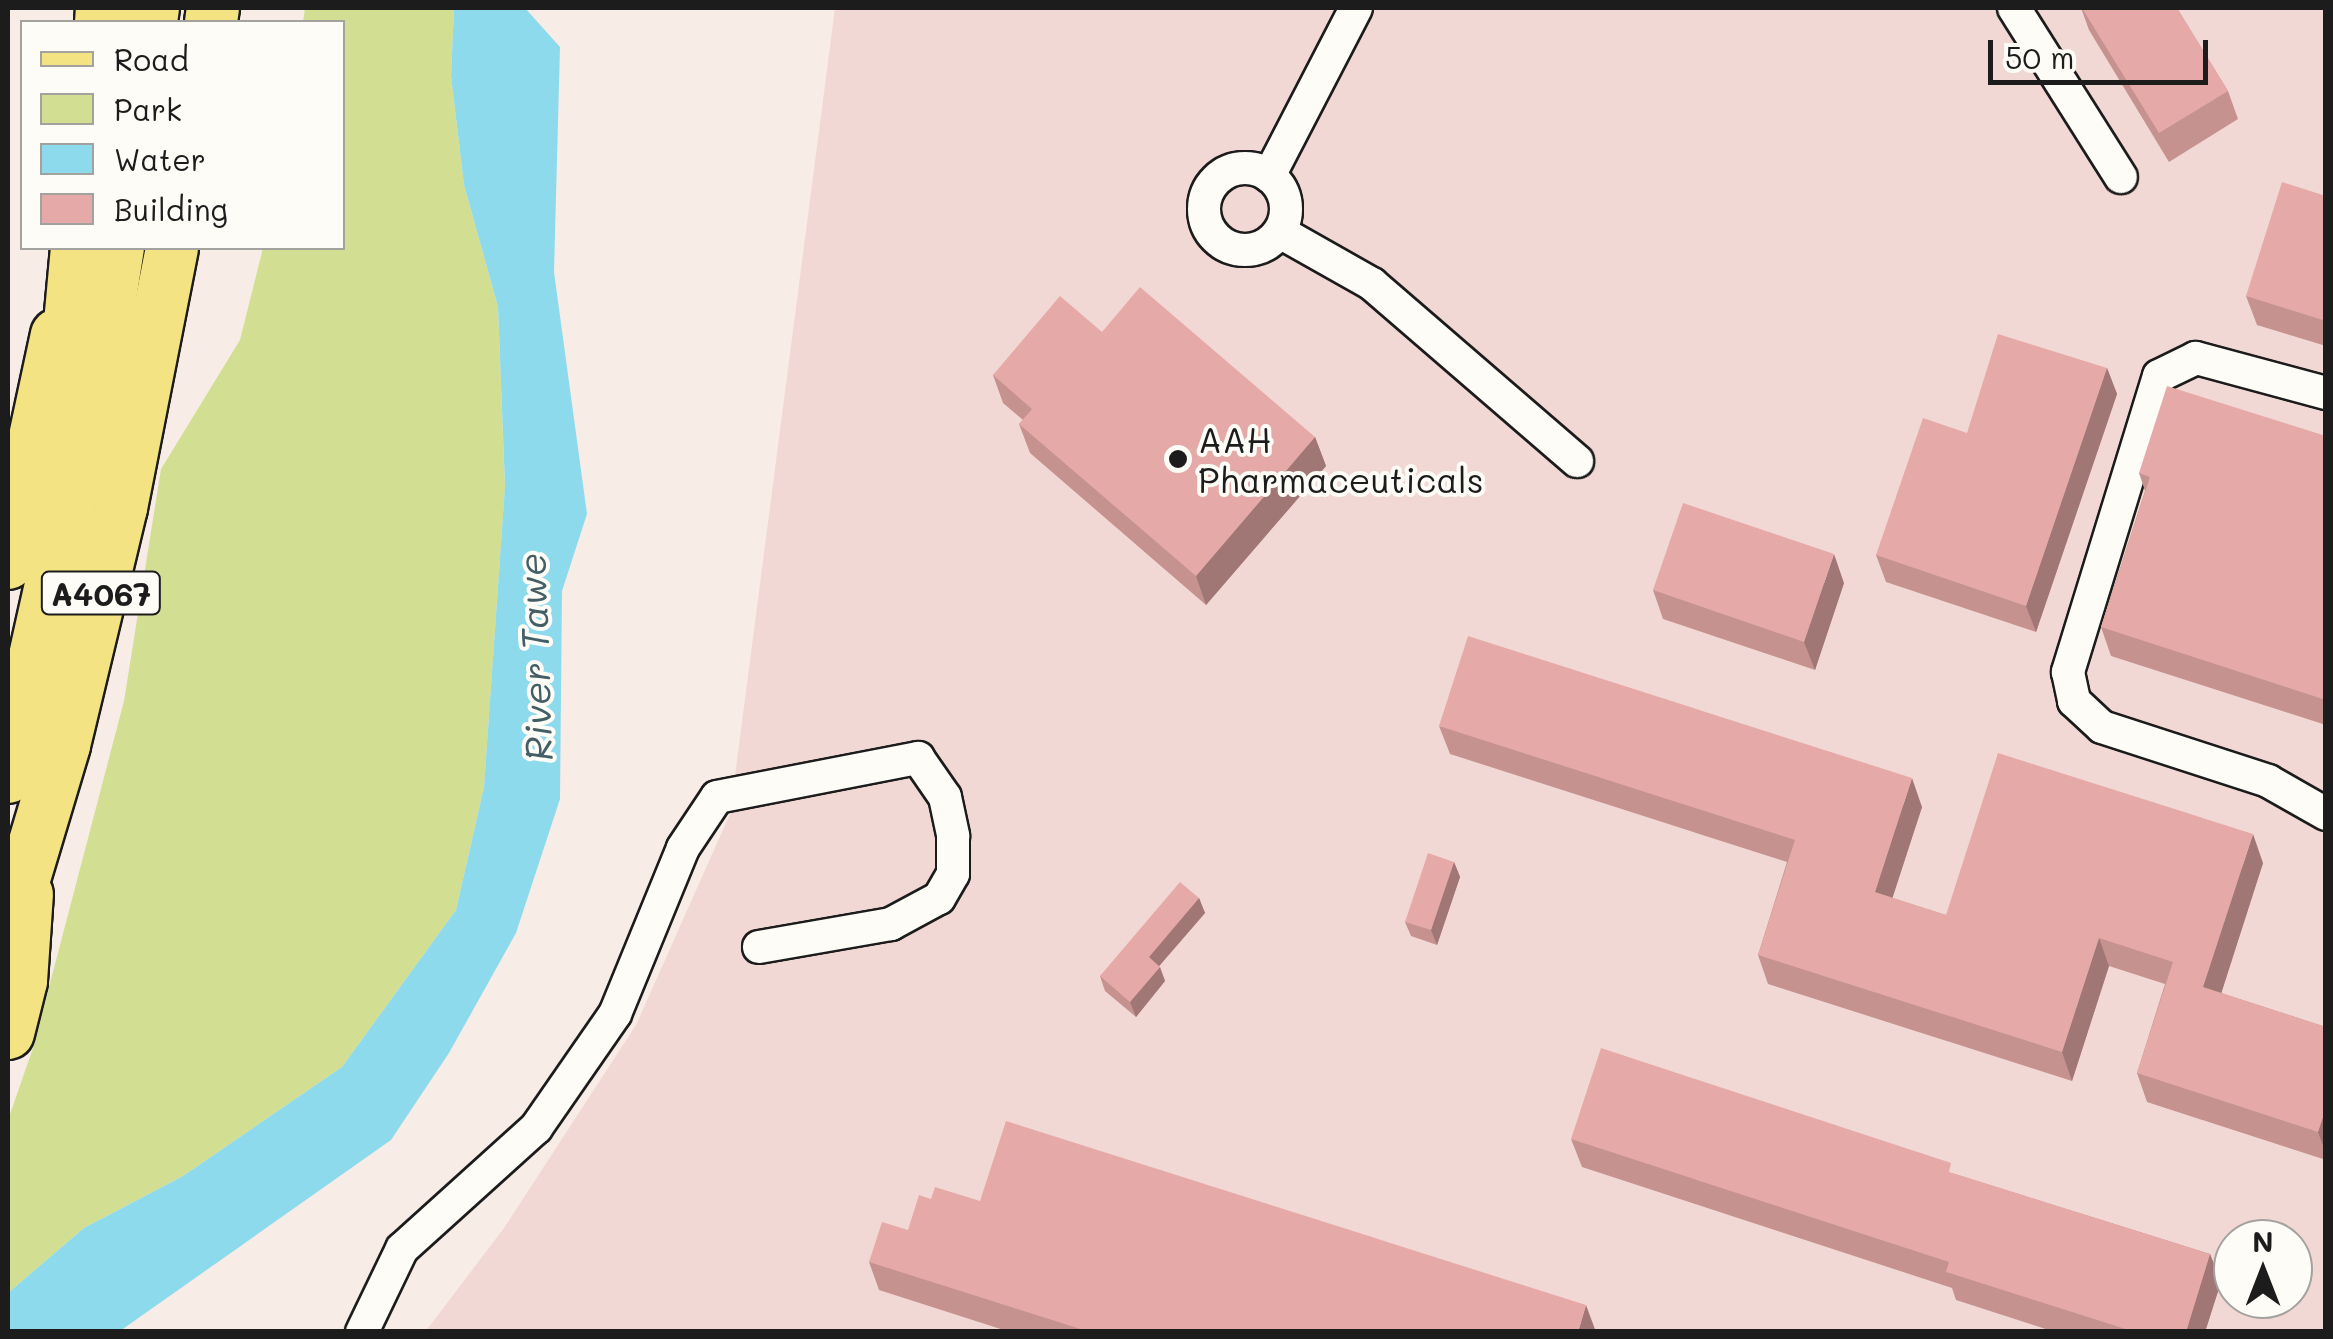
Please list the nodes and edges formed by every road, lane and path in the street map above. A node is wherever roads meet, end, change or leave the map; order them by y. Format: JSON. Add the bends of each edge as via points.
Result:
{"nodes":[{"id":1,"x":1356,"y":8,"type":"edge"},
{"id":2,"x":2014,"y":8,"type":"edge"},
{"id":3,"x":1269,"y":176,"type":"junction"},
{"id":4,"x":2121,"y":177,"type":"dead end"},
{"id":5,"x":1280,"y":232,"type":"junction"},
{"id":6,"x":76,"y":250,"type":"edge"},
{"id":7,"x":76,"y":250,"type":"edge"},
{"id":8,"x":118,"y":250,"type":"edge"},
{"id":9,"x":172,"y":250,"type":"edge"},
{"id":10,"x":2326,"y":393,"type":"edge"},
{"id":11,"x":1577,"y":460,"type":"dead end"},
{"id":12,"x":8,"y":563,"type":"edge"},
{"id":13,"x":36,"y":667,"type":"junction"},
{"id":14,"x":8,"y":777,"type":"edge"},
{"id":15,"x":2326,"y":814,"type":"edge"},
{"id":16,"x":28,"y":868,"type":"junction"},
{"id":17,"x":8,"y":932,"type":"edge"},
{"id":18,"x":759,"y":947,"type":"dead end"},
{"id":19,"x":8,"y":1032,"type":"edge"},
{"id":20,"x":362,"y":1332,"type":"edge"}],
"edges":[{"from":1,"to":3,"type":"street"},
{"from":2,"to":4,"type":"street"},
{"from":3,"to":5,"type":"street","via":[[1286,202]]},
{"from":3,"to":5,"type":"street","via":[[1242,168],[1217,179],[1204,217],[1218,241],[1244,251]]},
{"from":5,"to":11,"type":"street","via":[[1372,284]]},
{"from":6,"to":12,"type":"main road"},
{"from":7,"to":13,"type":"main road"},
{"from":8,"to":13,"type":"main road","number":"A4067"},
{"from":9,"to":16,"type":"main road","number":"A4067","via":[[130,471]]},
{"from":10,"to":15,"type":"street","via":[[2196,358],[2160,376],[2068,672],[2074,701],[2102,728],[2268,781]]},
{"from":13,"to":14,"type":"main road","number":"A4067"},
{"from":16,"to":17,"type":"main road","number":"A4067"},
{"from":16,"to":19,"type":"main road","via":[[21,981]]},
{"from":18,"to":20,"type":"street","via":[[891,924],[922,914],[939,898],[954,874],[953,836],[945,797],[918,758],[718,798],[683,848],[614,1014],[536,1128],[402,1249]]}]}
